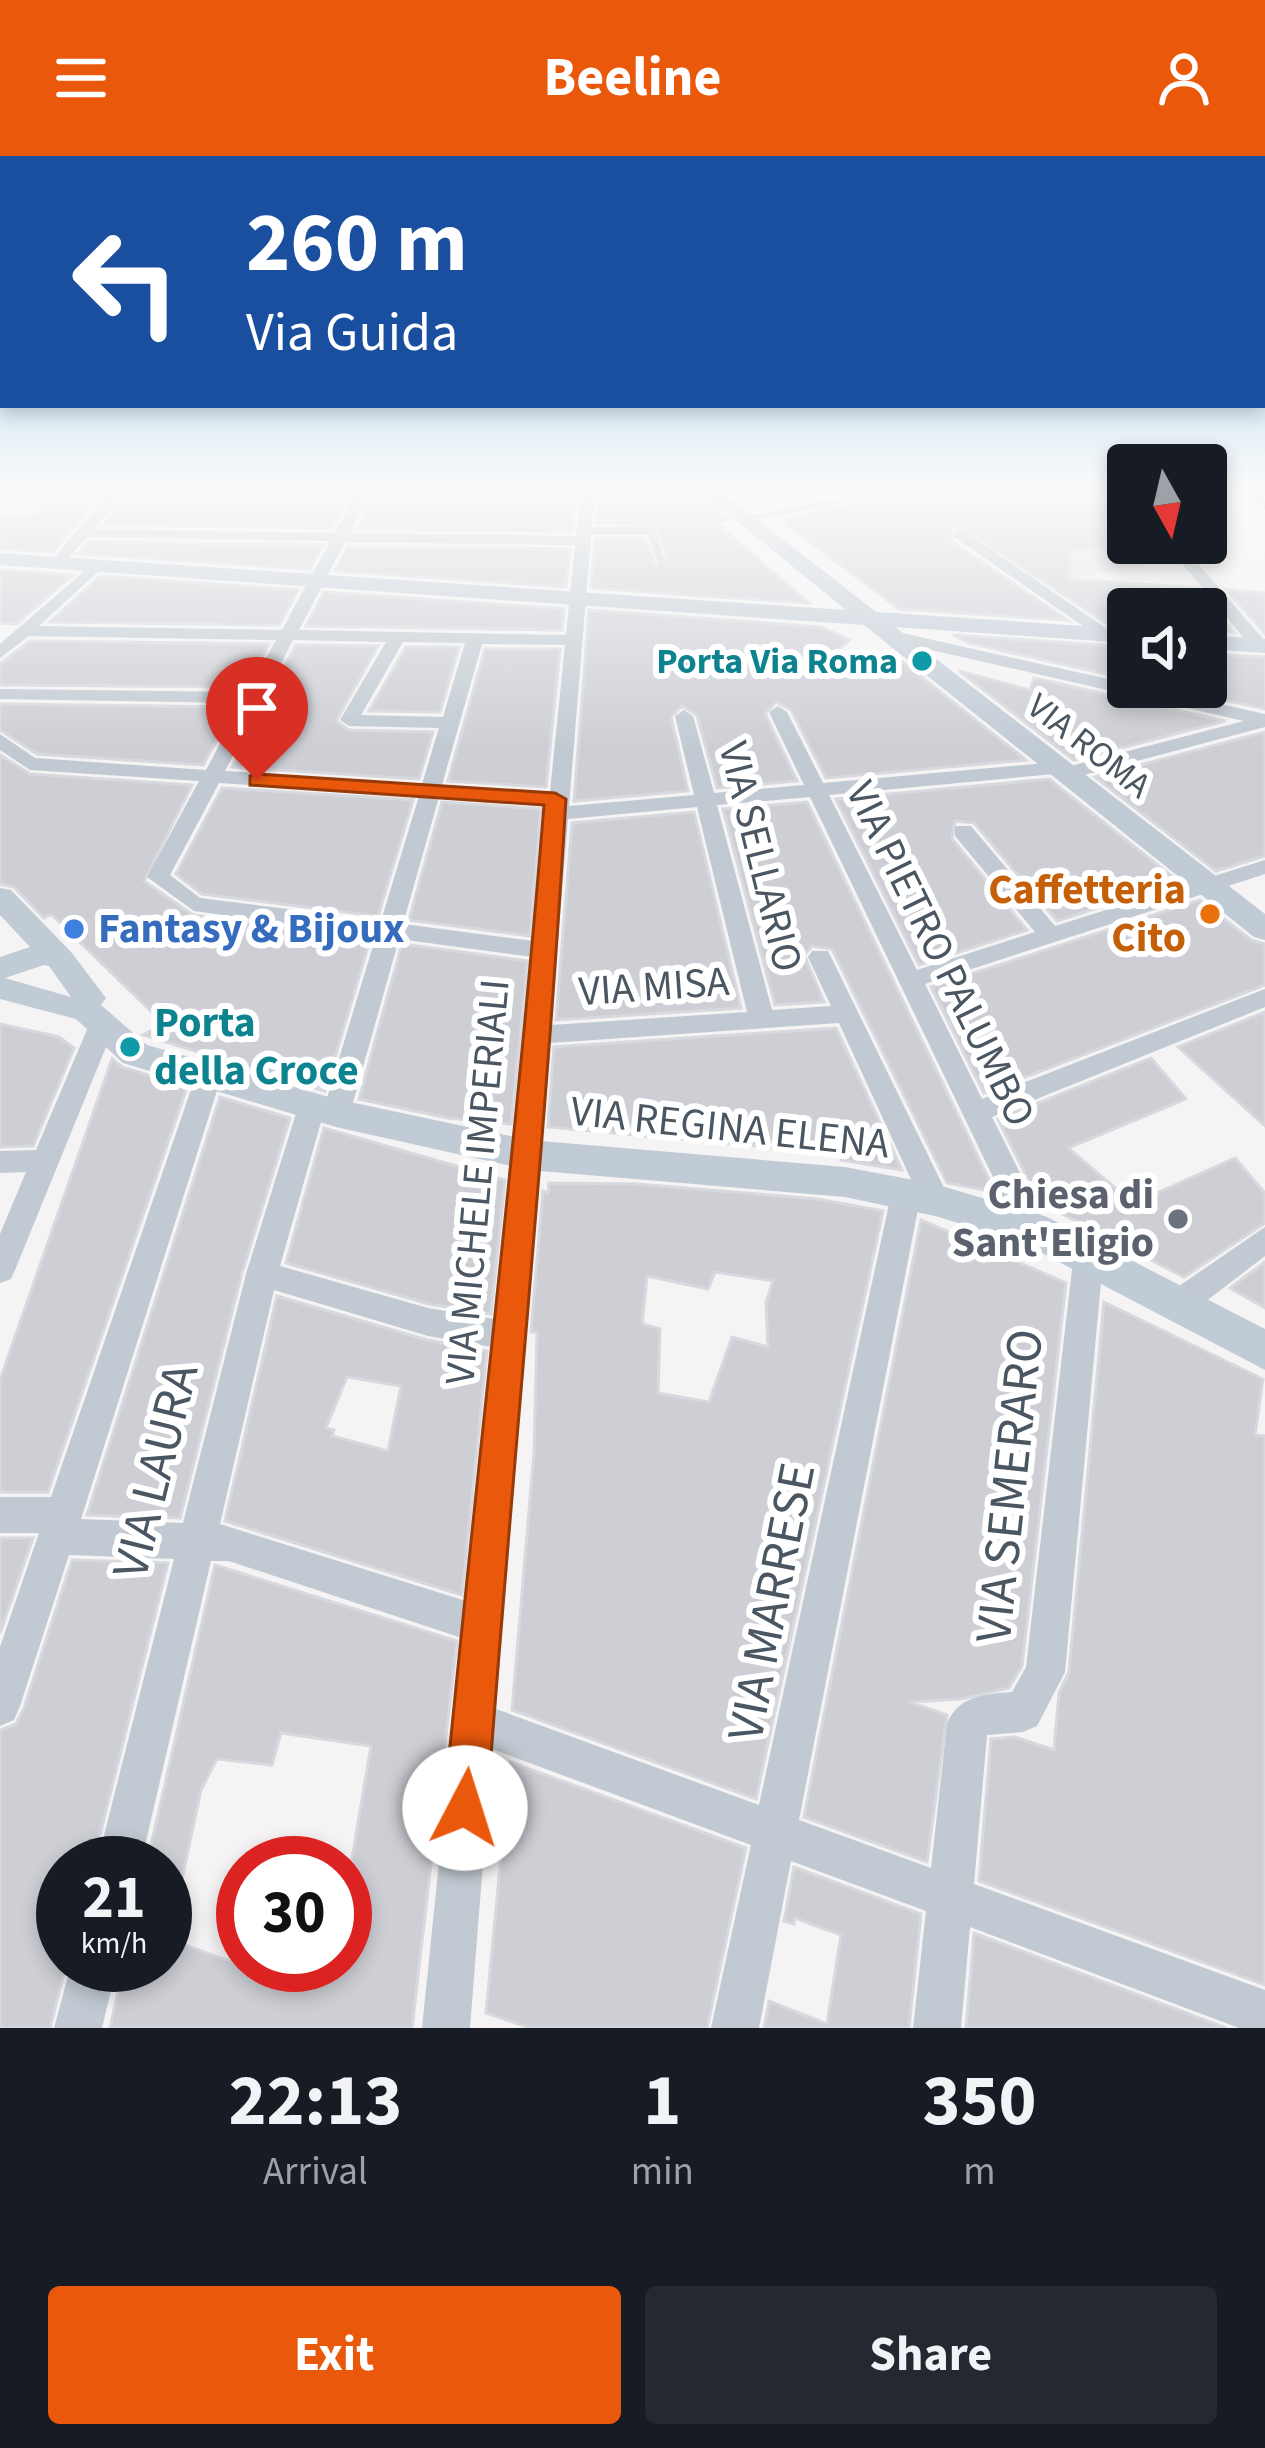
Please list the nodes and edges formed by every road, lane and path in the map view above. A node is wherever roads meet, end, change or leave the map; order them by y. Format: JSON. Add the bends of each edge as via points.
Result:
{"nodes":[{"id":1,"x":87,"y":574,"type":"edge"},
{"id":2,"x":237,"y":574,"type":"edge"},
{"id":3,"x":325,"y":574,"type":"edge"},
{"id":4,"x":581,"y":574,"type":"edge"},
{"id":5,"x":813,"y":574,"type":"edge"},
{"id":6,"x":1022,"y":574,"type":"edge"},
{"id":7,"x":1200,"y":574,"type":"edge"},
{"id":8,"x":322,"y":580,"type":"junction"},
{"id":9,"x":579,"y":598,"type":"junction"},
{"id":10,"x":868,"y":618,"type":"junction"},
{"id":11,"x":1107,"y":629,"type":"edge"},
{"id":12,"x":24,"y":631,"type":"junction"},
{"id":13,"x":1107,"y":635,"type":"edge"},
{"id":14,"x":290,"y":636,"type":"junction"},
{"id":15,"x":893,"y":636,"type":"junction"},
{"id":16,"x":398,"y":638,"type":"junction"},
{"id":17,"x":475,"y":639,"type":"junction"},
{"id":18,"x":576,"y":640,"type":"junction"},
{"id":19,"x":1227,"y":643,"type":"edge"},
{"id":20,"x":1262,"y":645,"type":"edge"},
{"id":21,"x":0,"y":653,"type":"edge"},
{"id":22,"x":0,"y":694,"type":"edge"},
{"id":23,"x":256,"y":698,"type":"junction"},
{"id":24,"x":778,"y":712,"type":"dead end"},
{"id":25,"x":684,"y":716,"type":"dead end"},
{"id":26,"x":1265,"y":721,"type":"edge"},
{"id":27,"x":446,"y":723,"type":"junction"},
{"id":28,"x":3,"y":747,"type":"edge"},
{"id":29,"x":1061,"y":771,"type":"junction"},
{"id":30,"x":215,"y":777,"type":"junction"},
{"id":31,"x":816,"y":790,"type":"junction"},
{"id":32,"x":425,"y":794,"type":"junction"},
{"id":33,"x":705,"y":800,"type":"junction"},
{"id":34,"x":555,"y":807,"type":"junction"},
{"id":35,"x":963,"y":831,"type":"dead end"},
{"id":36,"x":1265,"y":867,"type":"edge"},
{"id":37,"x":1208,"y":885,"type":"junction"},
{"id":38,"x":0,"y":897,"type":"edge"},
{"id":39,"x":386,"y":929,"type":"junction"},
{"id":40,"x":1265,"y":930,"type":"edge"},
{"id":41,"x":1051,"y":936,"type":"junction"},
{"id":42,"x":541,"y":950,"type":"junction"},
{"id":43,"x":820,"y":957,"type":"dead end"},
{"id":44,"x":61,"y":959,"type":"junction"},
{"id":45,"x":0,"y":969,"type":"edge"},
{"id":46,"x":909,"y":981,"type":"junction"},
{"id":47,"x":0,"y":988,"type":"edge"},
{"id":48,"x":1265,"y":997,"type":"edge"},
{"id":49,"x":847,"y":1014,"type":"junction"},
{"id":50,"x":92,"y":1016,"type":"junction"},
{"id":51,"x":761,"y":1018,"type":"junction"},
{"id":52,"x":539,"y":1035,"type":"junction"},
{"id":53,"x":208,"y":1078,"type":"junction"},
{"id":54,"x":324,"y":1110,"type":"junction"},
{"id":55,"x":975,"y":1113,"type":"junction"},
{"id":56,"x":529,"y":1155,"type":"junction"},
{"id":57,"x":42,"y":1161,"type":"junction"},
{"id":58,"x":0,"y":1162,"type":"edge"},
{"id":59,"x":920,"y":1197,"type":"junction"},
{"id":60,"x":1033,"y":1229,"type":"junction"},
{"id":61,"x":1265,"y":1239,"type":"edge"},
{"id":62,"x":1088,"y":1261,"type":"junction"},
{"id":63,"x":0,"y":1270,"type":"edge"},
{"id":64,"x":262,"y":1274,"type":"junction"},
{"id":65,"x":1177,"y":1305,"type":"junction"},
{"id":66,"x":506,"y":1335,"type":"junction"},
{"id":67,"x":1265,"y":1351,"type":"edge"},
{"id":68,"x":0,"y":1515,"type":"edge"},
{"id":69,"x":60,"y":1526,"type":"junction"},
{"id":70,"x":198,"y":1539,"type":"junction"},
{"id":71,"x":481,"y":1625,"type":"junction"},
{"id":72,"x":0,"y":1706,"type":"edge"},
{"id":73,"x":473,"y":1721,"type":"junction"},
{"id":74,"x":778,"y":1835,"type":"junction"},
{"id":75,"x":125,"y":1836,"type":"edge"},
{"id":76,"x":951,"y":1898,"type":"junction"},
{"id":77,"x":87,"y":1992,"type":"edge"},
{"id":78,"x":1265,"y":2014,"type":"edge"},
{"id":79,"x":449,"y":2027,"type":"edge"},
{"id":80,"x":78,"y":2028,"type":"edge"},
{"id":81,"x":735,"y":2028,"type":"edge"},
{"id":82,"x":937,"y":2028,"type":"edge"}],
"edges":[{"from":1,"to":12,"type":"street"},
{"from":2,"to":8,"type":"street"},
{"from":3,"to":8,"type":"street"},
{"from":4,"to":9,"type":"street","name":"VIA MICHELE IMPERIALI"},
{"from":5,"to":10,"type":"street","name":"VIA ROMA"},
{"from":6,"to":11,"type":"street"},
{"from":7,"to":20,"type":"street"},
{"from":8,"to":9,"type":"street"},
{"from":8,"to":14,"type":"street"},
{"from":9,"to":10,"type":"street"},
{"from":9,"to":18,"type":"street","name":"VIA MICHELE IMPERIALI"},
{"from":10,"to":13,"type":"street"},
{"from":10,"to":15,"type":"street","name":"VIA ROMA"},
{"from":12,"to":14,"type":"street"},
{"from":12,"to":21,"type":"street"},
{"from":14,"to":16,"type":"street"},
{"from":14,"to":23,"type":"street"},
{"from":15,"to":26,"type":"street"},
{"from":15,"to":29,"type":"street","name":"VIA ROMA"},
{"from":16,"to":17,"type":"street"},
{"from":16,"to":27,"type":"street","via":[[349,720]]},
{"from":17,"to":18,"type":"street"},
{"from":17,"to":27,"type":"street","name":"VIA LAURA"},
{"from":18,"to":34,"type":"street","name":"VIA MICHELE IMPERIALI"},
{"from":19,"to":20,"type":"street"},
{"from":22,"to":23,"type":"street"},
{"from":23,"to":30,"type":"street"},
{"from":24,"to":31,"type":"street","name":"VIA PIETRO PALUMBO"},
{"from":25,"to":33,"type":"street","name":"VIA SELLARIO"},
{"from":26,"to":29,"type":"street"},
{"from":27,"to":32,"type":"street","name":"VIA LAURA"},
{"from":28,"to":30,"type":"street","via":[[30,764]]},
{"from":29,"to":31,"type":"street"},
{"from":29,"to":37,"type":"street","name":"VIA ROMA"},
{"from":30,"to":32,"type":"street"},
{"from":30,"to":39,"type":"street","via":[[158,877],[194,904]]},
{"from":31,"to":33,"type":"street"},
{"from":31,"to":46,"type":"street","name":"VIA PIETRO PALUMBO"},
{"from":32,"to":34,"type":"street"},
{"from":32,"to":39,"type":"street","name":"VIA LAURA"},
{"from":33,"to":34,"type":"street"},
{"from":33,"to":51,"type":"street","name":"VIA SELLARIO"},
{"from":34,"to":42,"type":"street","name":"VIA MICHELE IMPERIALI"},
{"from":35,"to":41,"type":"street"},
{"from":36,"to":37,"type":"street"},
{"from":37,"to":40,"type":"street","name":"VIA ROMA"},
{"from":37,"to":41,"type":"street"},
{"from":38,"to":44,"type":"street"},
{"from":39,"to":42,"type":"street"},
{"from":39,"to":54,"type":"street","name":"VIA LAURA"},
{"from":41,"to":46,"type":"street"},
{"from":42,"to":52,"type":"street","name":"VIA MICHELE IMPERIALI"},
{"from":43,"to":49,"type":"street"},
{"from":44,"to":45,"type":"street","via":[[45,953]]},
{"from":44,"to":50,"type":"street"},
{"from":46,"to":55,"type":"street","name":"VIA PIETRO PALUMBO"},
{"from":47,"to":50,"type":"street"},
{"from":48,"to":55,"type":"street"},
{"from":49,"to":51,"type":"street","name":"VIA MISA"},
{"from":49,"to":59,"type":"street"},
{"from":50,"to":53,"type":"street","name":"VIA REGINA ELENA","via":[[135,1054]]},
{"from":50,"to":57,"type":"street"},
{"from":51,"to":52,"type":"street","name":"VIA MISA"},
{"from":52,"to":56,"type":"street","name":"VIA MICHELE IMPERIALI"},
{"from":53,"to":54,"type":"street","name":"VIA REGINA ELENA"},
{"from":53,"to":69,"type":"street"},
{"from":54,"to":56,"type":"street","name":"VIA REGINA ELENA"},
{"from":54,"to":64,"type":"street","name":"VIA LAURA"},
{"from":55,"to":60,"type":"street","name":"VIA PIETRO PALUMBO"},
{"from":56,"to":59,"type":"street","name":"VIA REGINA ELENA","via":[[844,1182]]},
{"from":56,"to":66,"type":"street","name":"VIA MICHELE IMPERIALI"},
{"from":57,"to":58,"type":"street"},
{"from":57,"to":63,"type":"street"},
{"from":59,"to":60,"type":"street","name":"VIA REGINA ELENA"},
{"from":59,"to":74,"type":"street","name":"VIA MARRESE"},
{"from":60,"to":62,"type":"street","name":"VIA REGINA ELENA"},
{"from":61,"to":65,"type":"street"},
{"from":62,"to":65,"type":"street","name":"VIA REGINA ELENA"},
{"from":62,"to":76,"type":"street","name":"VIA SEMERARO","via":[[1045,1672],[1023,1712],[982,1714],[967,1724]]},
{"from":64,"to":66,"type":"street","via":[[428,1322]]},
{"from":64,"to":70,"type":"street","name":"VIA LAURA"},
{"from":65,"to":67,"type":"street","name":"VIA REGINA ELENA"},
{"from":66,"to":71,"type":"street","name":"VIA MICHELE IMPERIALI"},
{"from":68,"to":69,"type":"street"},
{"from":69,"to":70,"type":"street"},
{"from":69,"to":72,"type":"street"},
{"from":70,"to":71,"type":"street"},
{"from":70,"to":75,"type":"street","name":"VIA LAURA"},
{"from":71,"to":73,"type":"street","name":"VIA MICHELE IMPERIALI"},
{"from":73,"to":74,"type":"street"},
{"from":73,"to":79,"type":"street","name":"VIA MICHELE IMPERIALI"},
{"from":74,"to":76,"type":"street"},
{"from":74,"to":81,"type":"street","name":"VIA MARRESE"},
{"from":76,"to":78,"type":"street"},
{"from":76,"to":82,"type":"street","name":"VIA SEMERARO"},
{"from":77,"to":80,"type":"street"}]}
